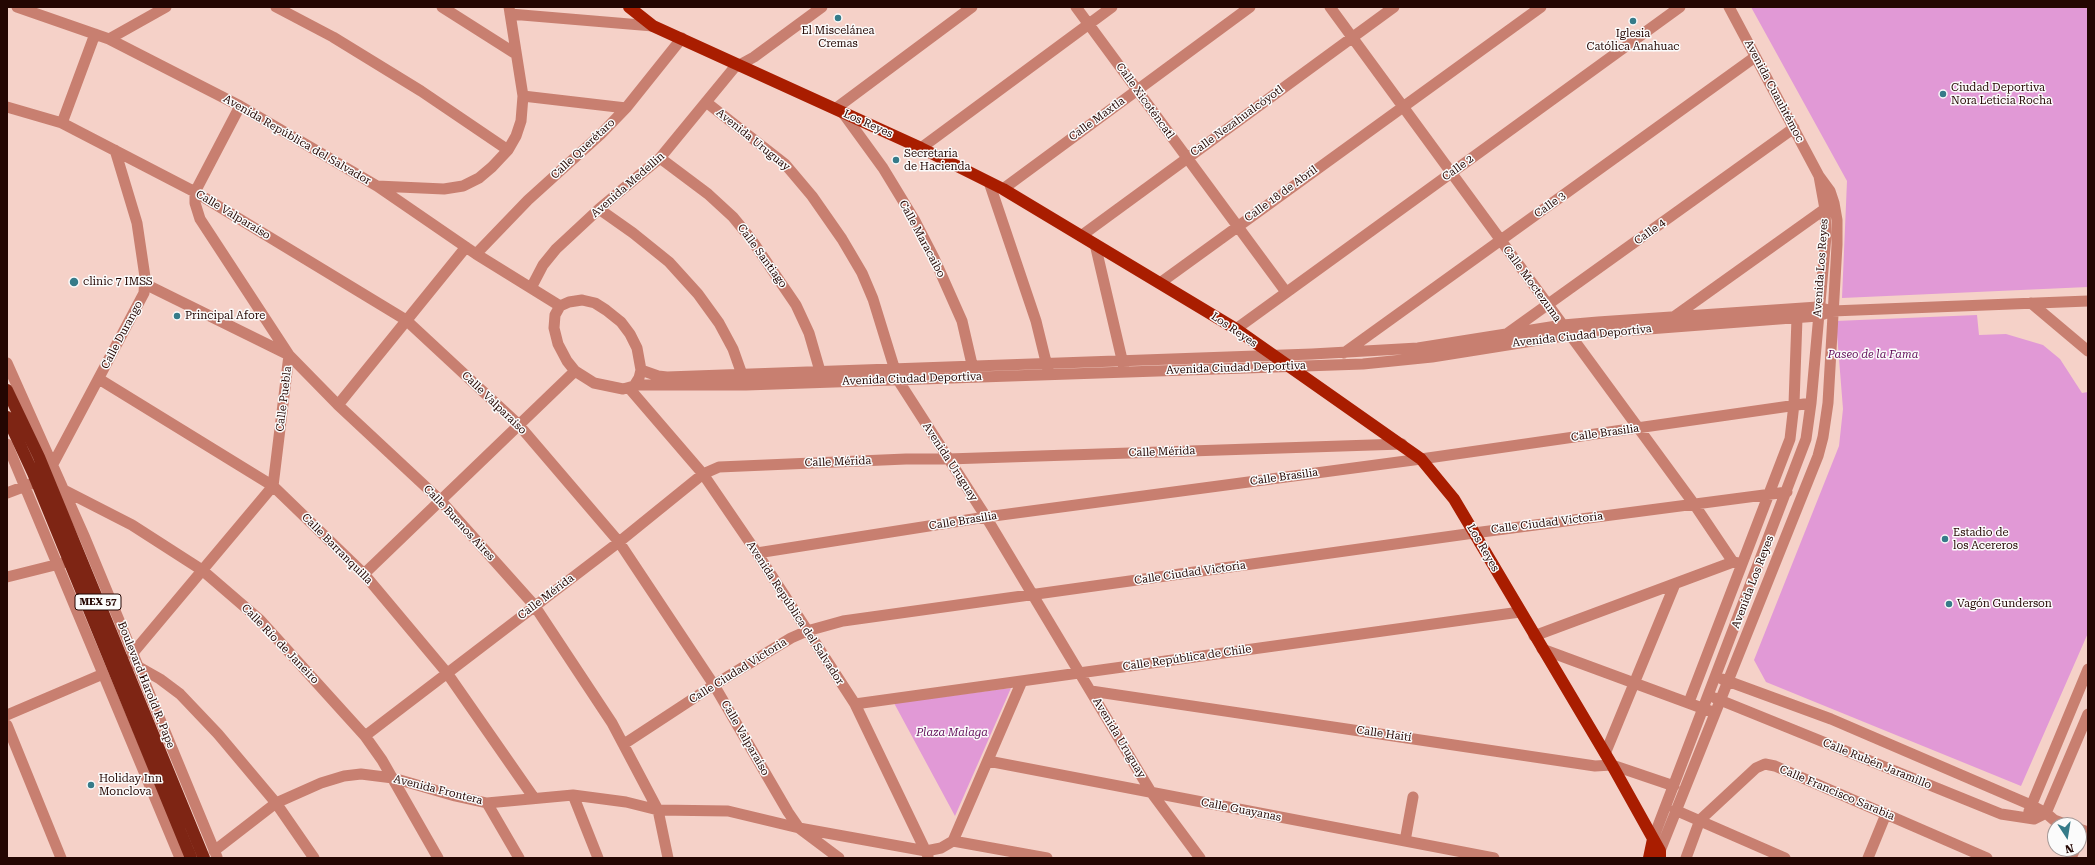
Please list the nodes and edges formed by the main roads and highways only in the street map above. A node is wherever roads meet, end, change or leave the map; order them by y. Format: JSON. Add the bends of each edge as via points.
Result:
{"nodes":[{"id":1,"x":629,"y":7,"type":"edge"},
{"id":2,"x":7,"y":390,"type":"edge"},
{"id":3,"x":7,"y":417,"type":"edge"},
{"id":4,"x":180,"y":817,"type":"junction"},
{"id":5,"x":1653,"y":839,"type":"junction"},
{"id":6,"x":1660,"y":855,"type":"edge"},
{"id":7,"x":191,"y":858,"type":"edge"},
{"id":8,"x":204,"y":858,"type":"edge"},
{"id":9,"x":1649,"y":858,"type":"edge"}],
"edges":[{"from":1,"to":5,"type":"main road","name":"Los Reyes","via":[[653,26],[921,148],[1003,189],[1236,329],[1421,459],[1454,499]]},
{"from":2,"to":4,"type":"highway","name":"Boulevard Harold R. Pape","number":"MEX 57","via":[[39,457]]},
{"from":3,"to":4,"type":"highway","name":"Boulevard Harold R. Pape","number":"MEX 57"},
{"from":4,"to":7,"type":"highway","name":"Boulevard Harold R. Pape","number":"MEX 57"},
{"from":4,"to":8,"type":"highway","name":"Boulevard Harold R. Pape","number":"MEX 57"},
{"from":5,"to":6,"type":"main road","name":"Los Reyes"},
{"from":5,"to":9,"type":"main road","name":"Avenida Los Reyes"}]}
